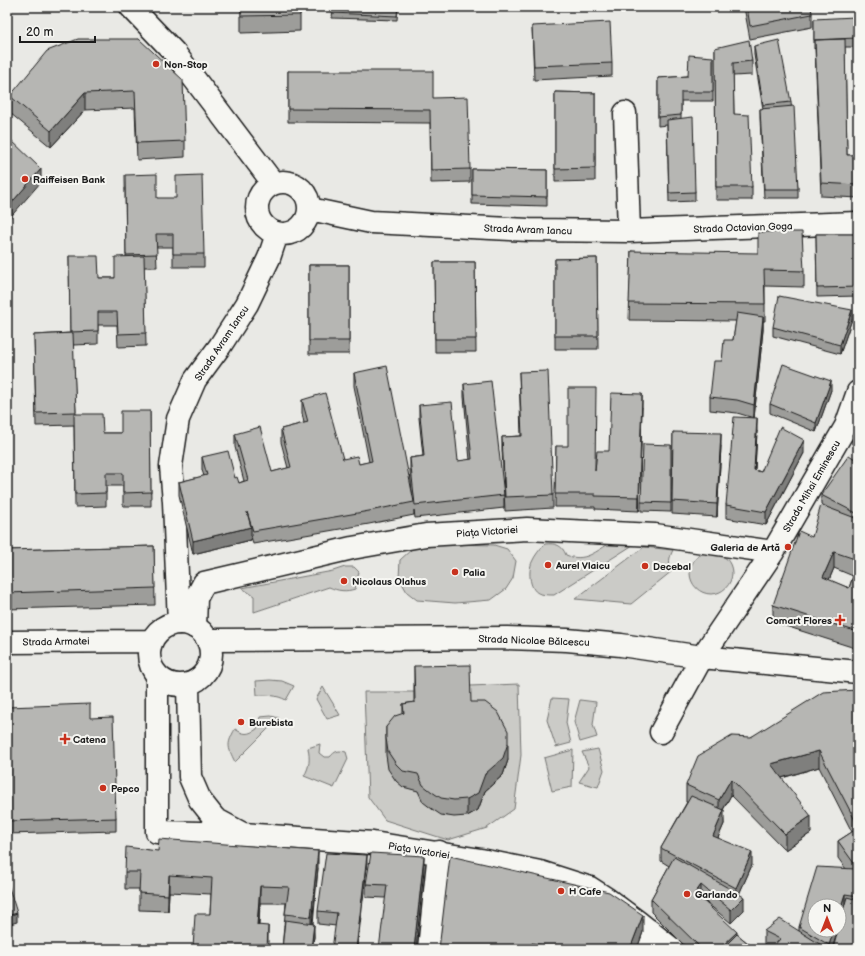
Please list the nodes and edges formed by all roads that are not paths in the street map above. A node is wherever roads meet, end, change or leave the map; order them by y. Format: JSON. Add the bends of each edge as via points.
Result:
{"nodes":[{"id":1,"x":131,"y":7,"type":"edge"},
{"id":2,"x":625,"y":113,"type":"dead end"},
{"id":3,"x":273,"y":183,"type":"junction"},
{"id":4,"x":310,"y":209,"type":"junction"},
{"id":5,"x":858,"y":223,"type":"edge"},
{"id":6,"x":628,"y":231,"type":"junction"},
{"id":7,"x":277,"y":234,"type":"junction"},
{"id":8,"x":858,"y":392,"type":"edge"},
{"id":9,"x":773,"y":552,"type":"junction"},
{"id":10,"x":176,"y":569,"type":"junction"},
{"id":11,"x":204,"y":584,"type":"junction"},
{"id":12,"x":194,"y":630,"type":"junction"},
{"id":13,"x":105,"y":640,"type":"junction"},
{"id":14,"x":152,"y":641,"type":"junction"},
{"id":15,"x":7,"y":642,"type":"edge"},
{"id":16,"x":702,"y":657,"type":"junction"},
{"id":17,"x":154,"y":671,"type":"junction"},
{"id":18,"x":858,"y":672,"type":"edge"},
{"id":19,"x":188,"y":685,"type":"junction"},
{"id":20,"x":661,"y":732,"type":"dead end"},
{"id":21,"x":244,"y":834,"type":"junction"},
{"id":22,"x":439,"y":852,"type":"junction"},
{"id":23,"x":646,"y":940,"type":"edge"},
{"id":24,"x":429,"y":949,"type":"edge"},
{"id":25,"x":672,"y":949,"type":"edge"}],
"edges":[{"from":1,"to":3,"type":"street","via":[[174,52]]},
{"from":2,"to":6,"type":"street"},
{"from":3,"to":4,"type":"street","via":[[282,181],[298,186],[305,193]]},
{"from":3,"to":7,"type":"street","via":[[260,194],[256,210],[263,226]]},
{"from":4,"to":6,"type":"street","name":"Strada Avram Iancu","via":[[385,223],[529,230]]},
{"from":4,"to":7,"type":"street","via":[[305,224],[299,229],[293,233]]},
{"from":5,"to":6,"type":"street","name":"Strada Octavian Goga"},
{"from":7,"to":10,"type":"street","name":"Strada Avram Iancu","via":[[269,258],[247,304],[195,380],[178,419],[171,466]]},
{"from":8,"to":9,"type":"street","name":"Strada Mihai Eminescu","via":[[846,426]]},
{"from":9,"to":11,"type":"street","name":"Piața Victoriei","via":[[655,535],[527,529],[426,535],[352,548]]},
{"from":9,"to":16,"type":"street","name":"Strada Mihai Eminescu"},
{"from":10,"to":11,"type":"street","via":[[187,579]]},
{"from":10,"to":12,"type":"street","name":"Strada Avram Iancu"},
{"from":11,"to":12,"type":"street","via":[[196,598]]},
{"from":12,"to":14,"type":"street","via":[[168,625],[158,632]]},
{"from":12,"to":16,"type":"street","name":"Strada Nicolae Bălcescu","via":[[567,640]]},
{"from":12,"to":19,"type":"street","via":[[212,653],[209,667],[200,678]]},
{"from":13,"to":14,"type":"street","name":"Strada Armatei"},
{"from":13,"to":15,"type":"street","name":"Strada Armatei"},
{"from":13,"to":17,"type":"street"},
{"from":14,"to":17,"type":"street","via":[[149,654]]},
{"from":16,"to":18,"type":"street","name":"Strada Nicolae Bălcescu"},
{"from":16,"to":20,"type":"street"},
{"from":17,"to":19,"type":"street","via":[[171,684]]},
{"from":17,"to":21,"type":"street","name":"Piața Victoriei","via":[[157,832]]},
{"from":19,"to":21,"type":"street","name":"Piața Victoriei","via":[[190,777],[200,800],[215,819]]},
{"from":21,"to":22,"type":"street","name":"Piața Victoriei","via":[[373,843]]},
{"from":22,"to":23,"type":"street","name":"Piața Victoriei","via":[[540,872],[590,888],[607,899]]},
{"from":22,"to":24,"type":"street"},
{"from":23,"to":25,"type":"street","name":"Piața Victoriei"}]}
